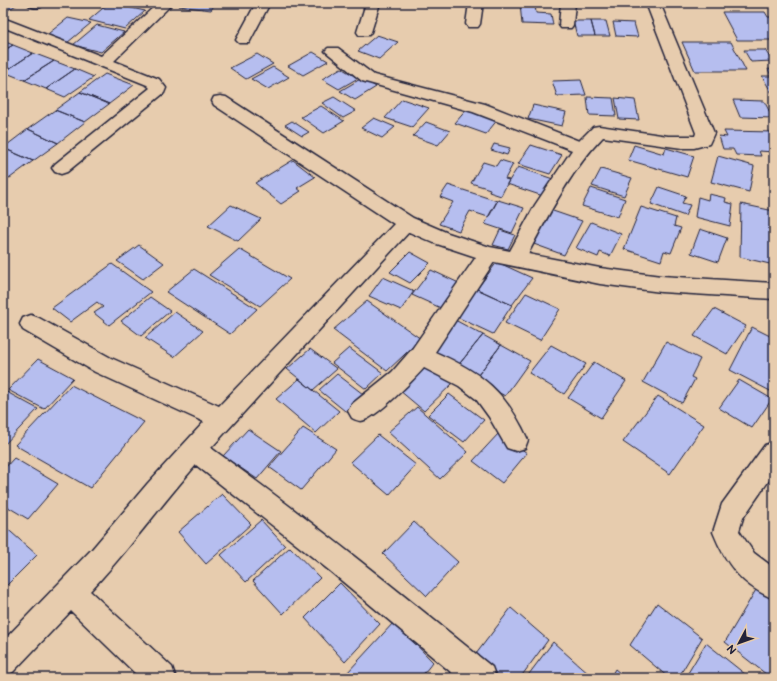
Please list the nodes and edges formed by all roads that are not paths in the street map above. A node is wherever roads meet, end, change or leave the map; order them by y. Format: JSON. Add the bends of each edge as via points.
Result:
{"nodes":[{"id":1,"x":166,"y":3,"type":"edge"},
{"id":2,"x":263,"y":3,"type":"edge"},
{"id":3,"x":373,"y":3,"type":"edge"},
{"id":4,"x":476,"y":3,"type":"edge"},
{"id":5,"x":568,"y":3,"type":"edge"},
{"id":6,"x":653,"y":3,"type":"edge"},
{"id":7,"x":3,"y":22,"type":"edge"},
{"id":8,"x":473,"y":24,"type":"dead end"},
{"id":9,"x":566,"y":25,"type":"dead end"},
{"id":10,"x":364,"y":32,"type":"dead end"},
{"id":11,"x":244,"y":40,"type":"dead end"},
{"id":12,"x":333,"y":51,"type":"dead end"},
{"id":13,"x":104,"y":62,"type":"junction"},
{"id":14,"x":220,"y":101,"type":"dead end"},
{"id":15,"x":582,"y":148,"type":"junction"},
{"id":16,"x":61,"y":168,"type":"dead end"},
{"id":17,"x":406,"y":223,"type":"junction"},
{"id":18,"x":489,"y":254,"type":"junction"},
{"id":19,"x":514,"y":259,"type":"junction"},
{"id":20,"x":774,"y":291,"type":"edge"},
{"id":21,"x":31,"y":324,"type":"dead end"},
{"id":22,"x":420,"y":356,"type":"junction"},
{"id":23,"x":360,"y":411,"type":"dead end"},
{"id":24,"x":222,"y":418,"type":"junction"},
{"id":25,"x":516,"y":440,"type":"dead end"},
{"id":26,"x":195,"y":450,"type":"junction"},
{"id":27,"x":774,"y":453,"type":"edge"},
{"id":28,"x":774,"y":585,"type":"edge"},
{"id":29,"x":70,"y":592,"type":"junction"},
{"id":30,"x":3,"y":662,"type":"edge"},
{"id":31,"x":160,"y":678,"type":"edge"},
{"id":32,"x":481,"y":678,"type":"edge"}],
"edges":[{"from":1,"to":13,"type":"street"},
{"from":2,"to":11,"type":"street"},
{"from":3,"to":10,"type":"street"},
{"from":4,"to":8,"type":"street"},
{"from":5,"to":9,"type":"street"},
{"from":6,"to":15,"type":"street","via":[[705,133],[703,140],[696,143],[674,141],[611,130],[599,131]]},
{"from":7,"to":13,"type":"street"},
{"from":12,"to":15,"type":"street","via":[[368,78],[479,108]]},
{"from":13,"to":16,"type":"street","via":[[153,82],[158,88],[156,93]]},
{"from":14,"to":17,"type":"street"},
{"from":15,"to":19,"type":"street"},
{"from":17,"to":18,"type":"street"},
{"from":17,"to":24,"type":"street"},
{"from":18,"to":19,"type":"street"},
{"from":18,"to":22,"type":"street"},
{"from":19,"to":20,"type":"street","via":[[600,276],[661,284]]},
{"from":21,"to":24,"type":"street","via":[[103,365]]},
{"from":22,"to":23,"type":"street","via":[[400,379]]},
{"from":22,"to":25,"type":"street","via":[[447,368],[474,385],[490,399]]},
{"from":24,"to":26,"type":"street"},
{"from":26,"to":29,"type":"street","via":[[157,491],[102,559]]},
{"from":26,"to":32,"type":"street","via":[[268,503]]},
{"from":27,"to":28,"type":"street","via":[[730,513],[726,532],[744,563]]},
{"from":29,"to":30,"type":"street"},
{"from":29,"to":31,"type":"street"}]}
